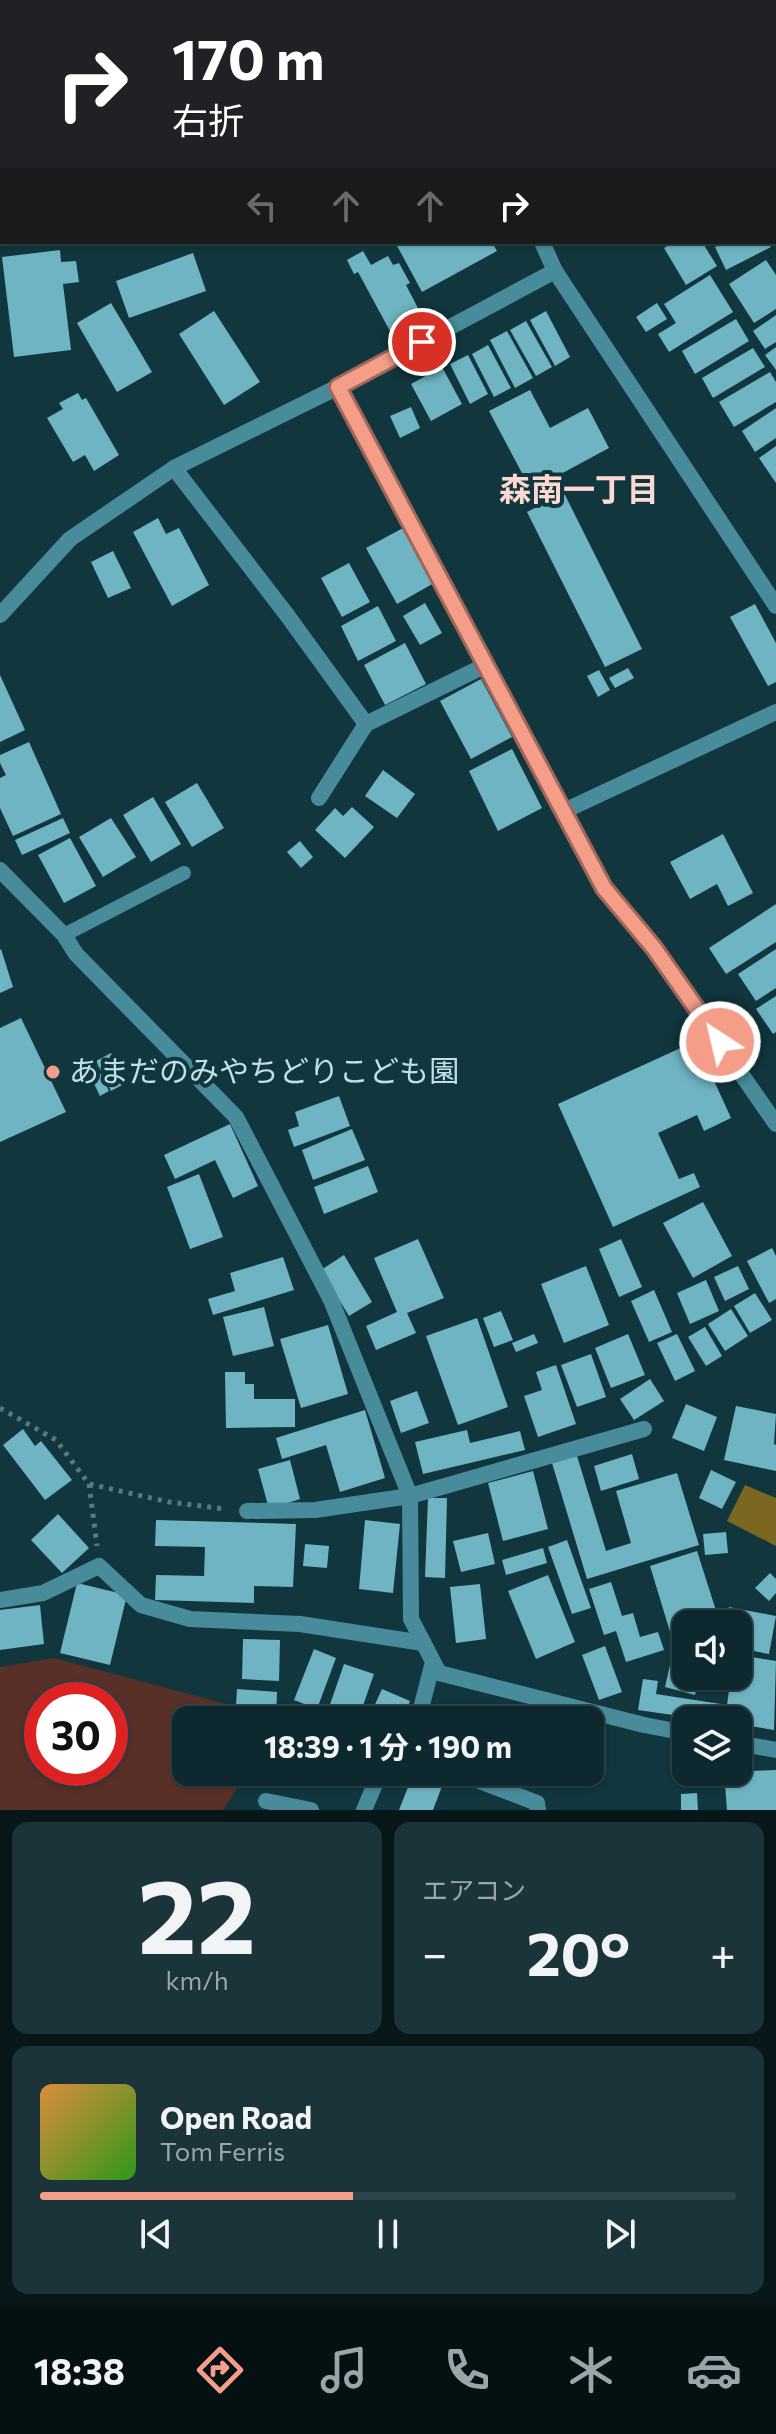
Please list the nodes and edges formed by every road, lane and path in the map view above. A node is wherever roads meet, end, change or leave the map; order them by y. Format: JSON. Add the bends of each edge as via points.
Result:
{"nodes":[{"id":1,"x":545,"y":244,"type":"edge"},
{"id":2,"x":555,"y":271,"type":"junction"},
{"id":3,"x":338,"y":387,"type":"junction"},
{"id":4,"x":174,"y":468,"type":"junction"},
{"id":5,"x":776,"y":606,"type":"edge"},
{"id":6,"x":0,"y":615,"type":"edge"},
{"id":7,"x":486,"y":665,"type":"junction"},
{"id":8,"x":776,"y":712,"type":"edge"},
{"id":9,"x":366,"y":724,"type":"junction"},
{"id":10,"x":319,"y":798,"type":"dead end"},
{"id":11,"x":564,"y":811,"type":"junction"},
{"id":12,"x":0,"y":870,"type":"edge"},
{"id":13,"x":184,"y":873,"type":"dead end"},
{"id":14,"x":64,"y":935,"type":"junction"},
{"id":15,"x":776,"y":1124,"type":"edge"},
{"id":16,"x":0,"y":1408,"type":"edge"},
{"id":17,"x":644,"y":1429,"type":"dead end"},
{"id":18,"x":89,"y":1484,"type":"junction"},
{"id":19,"x":410,"y":1496,"type":"junction"},
{"id":20,"x":247,"y":1511,"type":"joint"},
{"id":21,"x":99,"y":1566,"type":"junction"},
{"id":22,"x":0,"y":1600,"type":"edge"},
{"id":23,"x":423,"y":1643,"type":"junction"},
{"id":24,"x":433,"y":1662,"type":"junction"},
{"id":25,"x":422,"y":1706,"type":"edge"},
{"id":26,"x":672,"y":1730,"type":"edge"},
{"id":27,"x":752,"y":1746,"type":"edge"},
{"id":28,"x":776,"y":1750,"type":"edge"},
{"id":29,"x":374,"y":1786,"type":"edge"},
{"id":30,"x":493,"y":1786,"type":"edge"},
{"id":31,"x":266,"y":1801,"type":"dead end"},
{"id":32,"x":311,"y":1810,"type":"edge"},
{"id":33,"x":364,"y":1810,"type":"edge"},
{"id":34,"x":538,"y":1810,"type":"edge"}],
"edges":[{"from":1,"to":2,"type":"street"},
{"from":2,"to":3,"type":"street"},
{"from":2,"to":5,"type":"street"},
{"from":3,"to":4,"type":"street"},
{"from":3,"to":7,"type":"street"},
{"from":4,"to":6,"type":"street","via":[[70,539]]},
{"from":4,"to":9,"type":"street"},
{"from":7,"to":9,"type":"street"},
{"from":7,"to":11,"type":"street"},
{"from":8,"to":11,"type":"street"},
{"from":9,"to":10,"type":"street"},
{"from":11,"to":15,"type":"street","via":[[604,888],[654,948]]},
{"from":12,"to":14,"type":"street"},
{"from":13,"to":14,"type":"lane"},
{"from":14,"to":19,"type":"street","via":[[76,954],[236,1117],[331,1300]]},
{"from":16,"to":18,"type":"path","via":[[56,1440]]},
{"from":17,"to":19,"type":"street"},
{"from":18,"to":20,"type":"path","via":[[169,1502]]},
{"from":18,"to":21,"type":"path"},
{"from":19,"to":20,"type":"street","via":[[315,1510]]},
{"from":19,"to":23,"type":"street","via":[[411,1619]]},
{"from":21,"to":22,"type":"street","via":[[43,1593]]},
{"from":21,"to":23,"type":"street","via":[[141,1605],[190,1619],[300,1624]]},
{"from":23,"to":24,"type":"street"},
{"from":24,"to":25,"type":"street"},
{"from":24,"to":26,"type":"street","via":[[439,1673]]},
{"from":27,"to":28,"type":"street"},
{"from":29,"to":33,"type":"street"},
{"from":30,"to":34,"type":"street","via":[[537,1803]]},
{"from":31,"to":32,"type":"street"}]}
